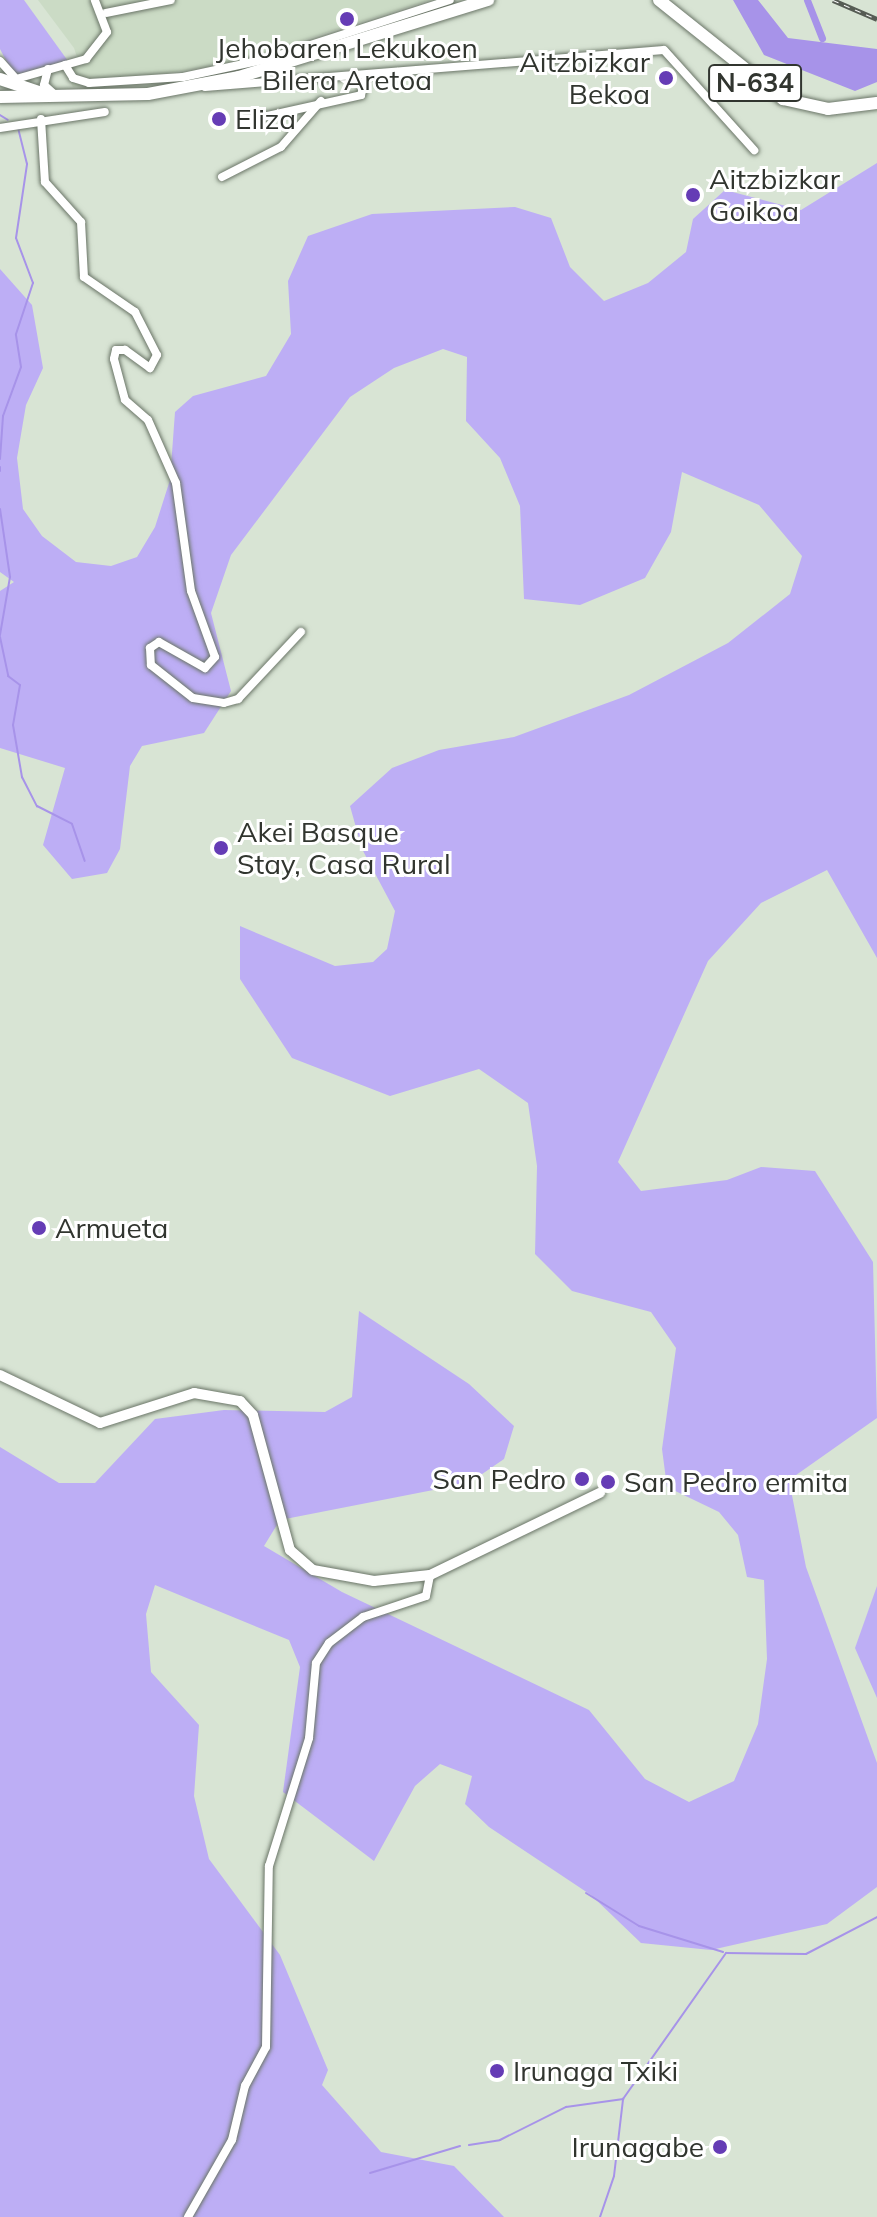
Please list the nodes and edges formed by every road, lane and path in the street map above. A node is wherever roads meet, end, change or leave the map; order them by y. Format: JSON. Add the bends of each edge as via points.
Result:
{"nodes":[{"id":1,"x":95,"y":0,"type":"edge"},
{"id":2,"x":171,"y":0,"type":"edge"},
{"id":3,"x":450,"y":0,"type":"edge"},
{"id":4,"x":488,"y":0,"type":"edge"},
{"id":5,"x":659,"y":0,"type":"edge"},
{"id":6,"x":106,"y":13,"type":"junction"},
{"id":7,"x":0,"y":61,"type":"edge"},
{"id":8,"x":79,"y":61,"type":"junction"},
{"id":9,"x":65,"y":65,"type":"junction"},
{"id":10,"x":48,"y":69,"type":"junction"},
{"id":11,"x":366,"y":78,"type":"junction"},
{"id":12,"x":0,"y":79,"type":"edge"},
{"id":13,"x":81,"y":81,"type":"junction"},
{"id":14,"x":192,"y":86,"type":"junction"},
{"id":15,"x":0,"y":90,"type":"edge"},
{"id":16,"x":0,"y":97,"type":"edge"},
{"id":17,"x":62,"y":98,"type":"junction"},
{"id":18,"x":321,"y":101,"type":"junction"},
{"id":19,"x":877,"y":103,"type":"edge"},
{"id":20,"x":105,"y":112,"type":"dead end"},
{"id":21,"x":41,"y":119,"type":"junction"},
{"id":22,"x":245,"y":121,"type":"dead end"},
{"id":23,"x":0,"y":128,"type":"edge"},
{"id":24,"x":754,"y":150,"type":"dead end"},
{"id":25,"x":222,"y":177,"type":"dead end"},
{"id":26,"x":301,"y":632,"type":"dead end"},
{"id":27,"x":0,"y":1375,"type":"edge"},
{"id":28,"x":600,"y":1493,"type":"dead end"},
{"id":29,"x":430,"y":1575,"type":"junction"},
{"id":30,"x":188,"y":2217,"type":"edge"}],
"edges":[{"from":1,"to":6,"type":"street"},
{"from":2,"to":6,"type":"street"},
{"from":3,"to":13,"type":"street","via":[[246,64],[177,77]]},
{"from":4,"to":14,"type":"highway","via":[[281,67]]},
{"from":5,"to":19,"type":"highway","number":"N-634","via":[[783,99],[828,109]]},
{"from":6,"to":8,"type":"street","via":[[104,45]]},
{"from":7,"to":10,"type":"street","via":[[16,79]]},
{"from":8,"to":9,"type":"street"},
{"from":8,"to":13,"type":"street"},
{"from":9,"to":10,"type":"street"},
{"from":9,"to":13,"type":"street"},
{"from":10,"to":17,"type":"street","via":[[44,85]]},
{"from":11,"to":14,"type":"street"},
{"from":11,"to":18,"type":"street","via":[[361,95]]},
{"from":11,"to":24,"type":"street","via":[[571,57],[675,55],[705,104]]},
{"from":12,"to":17,"type":"highway"},
{"from":14,"to":17,"type":"highway"},
{"from":15,"to":17,"type":"highway"},
{"from":16,"to":17,"type":"highway"},
{"from":18,"to":22,"type":"street"},
{"from":18,"to":25,"type":"street","via":[[281,147]]},
{"from":20,"to":21,"type":"street"},
{"from":21,"to":23,"type":"street"},
{"from":21,"to":26,"type":"street","via":[[45,182],[81,222],[84,277],[135,312],[157,355],[150,368],[125,350],[116,350],[114,359],[125,400],[148,420],[176,483],[191,591],[215,657],[205,668],[159,642],[150,648],[151,665],[193,698],[224,703],[238,699]]},
{"from":27,"to":29,"type":"street","via":[[100,1423],[178,1396],[228,1395],[253,1415],[290,1550],[303,1566],[374,1581]]},
{"from":28,"to":29,"type":"street"},
{"from":29,"to":30,"type":"street","via":[[426,1596],[363,1617],[316,1663],[309,1738],[269,1866],[266,2047],[245,2086],[236,2131]]}]}
